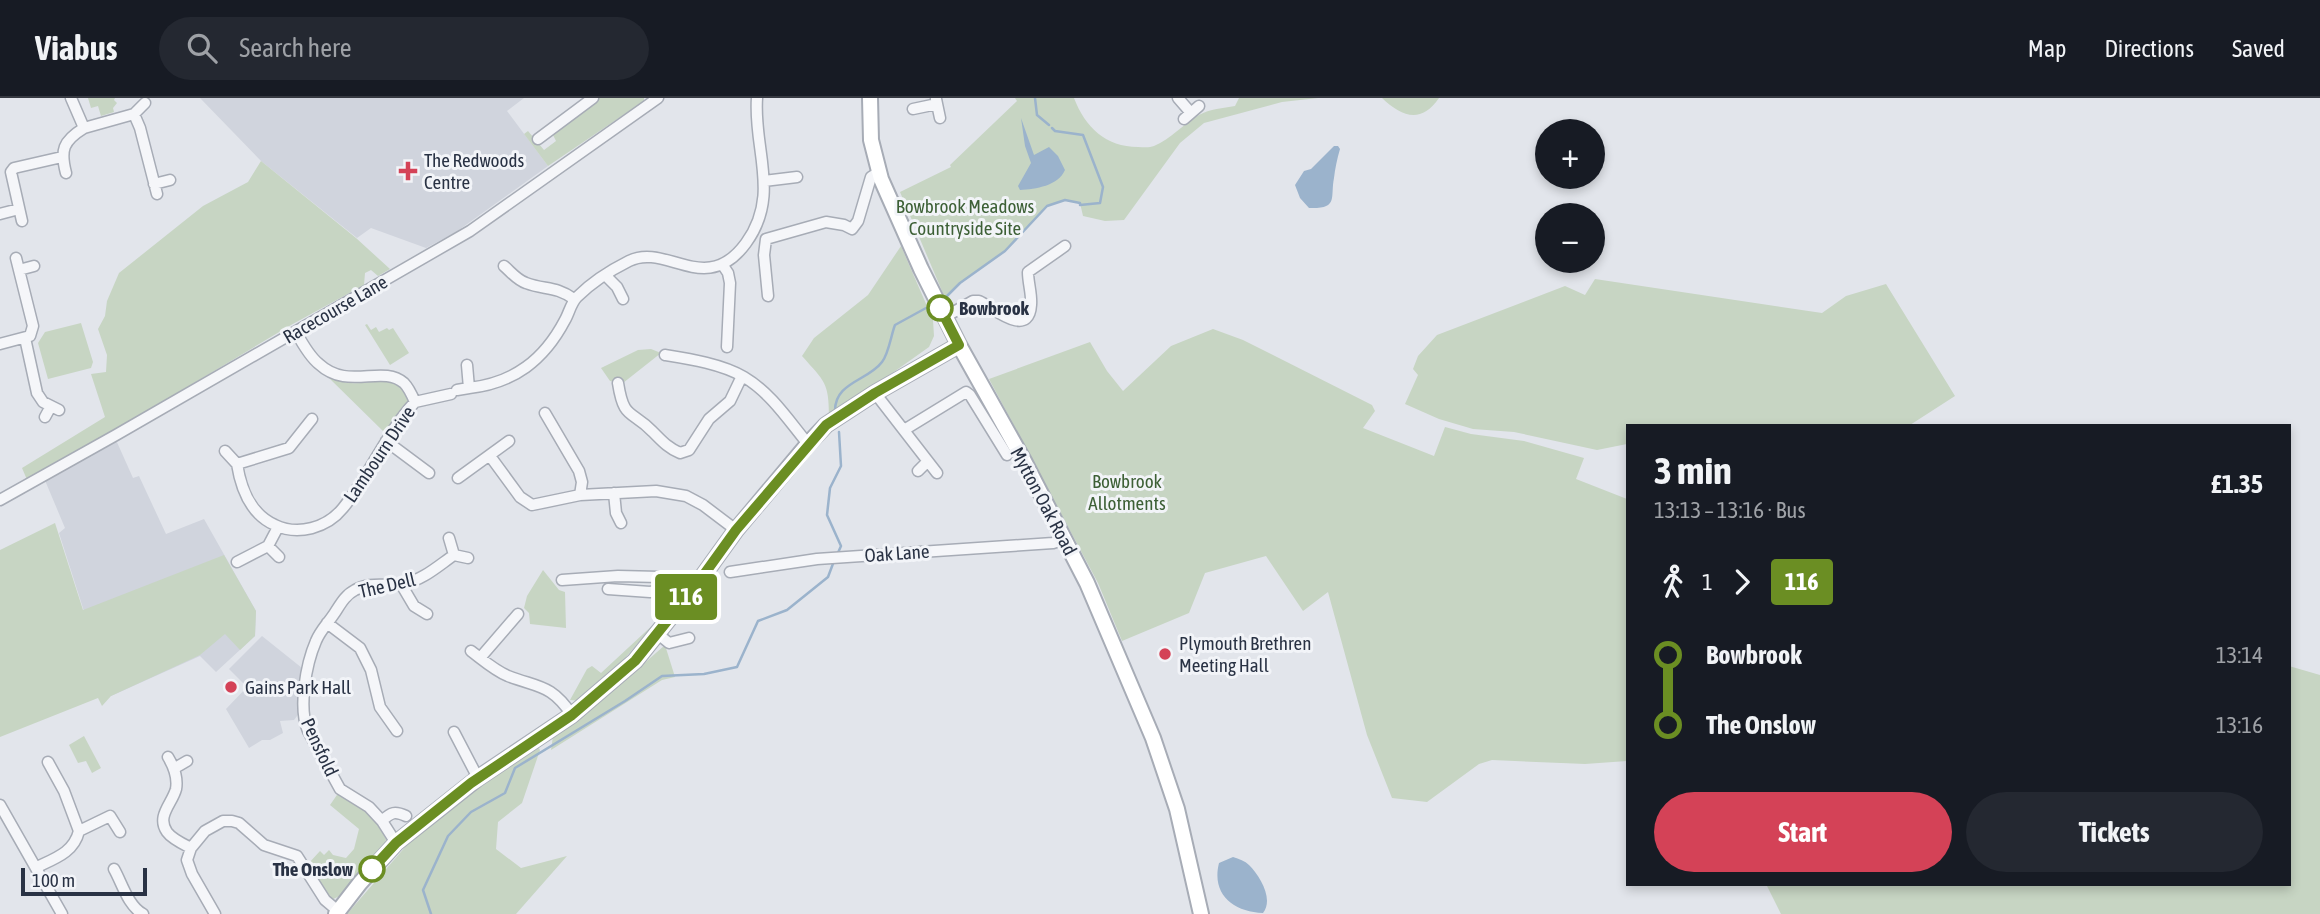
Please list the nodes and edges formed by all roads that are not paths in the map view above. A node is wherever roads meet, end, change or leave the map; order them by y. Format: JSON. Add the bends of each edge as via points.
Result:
{"nodes":[{"id":1,"x":71,"y":98,"type":"edge"},
{"id":2,"x":593,"y":98,"type":"edge"},
{"id":3,"x":657,"y":98,"type":"edge"},
{"id":4,"x":758,"y":98,"type":"edge"},
{"id":5,"x":870,"y":98,"type":"edge"},
{"id":6,"x":1178,"y":98,"type":"edge"},
{"id":7,"x":936,"y":101,"type":"edge"},
{"id":8,"x":145,"y":103,"type":"dead end"},
{"id":9,"x":913,"y":109,"type":"dead end"},
{"id":10,"x":1191,"y":113,"type":"dead end"},
{"id":11,"x":134,"y":114,"type":"junction"},
{"id":12,"x":940,"y":118,"type":"dead end"},
{"id":13,"x":84,"y":128,"type":"junction"},
{"id":14,"x":538,"y":139,"type":"dead end"},
{"id":15,"x":62,"y":157,"type":"junction"},
{"id":16,"x":879,"y":172,"type":"junction"},
{"id":17,"x":66,"y":173,"type":"dead end"},
{"id":18,"x":797,"y":177,"type":"dead end"},
{"id":19,"x":170,"y":180,"type":"dead end"},
{"id":20,"x":764,"y":181,"type":"junction"},
{"id":21,"x":19,"y":209,"type":"junction"},
{"id":22,"x":0,"y":214,"type":"edge"},
{"id":23,"x":22,"y":221,"type":"dead end"},
{"id":24,"x":1065,"y":246,"type":"dead end"},
{"id":25,"x":16,"y":258,"type":"dead end"},
{"id":26,"x":722,"y":264,"type":"junction"},
{"id":27,"x":504,"y":265,"type":"dead end"},
{"id":28,"x":34,"y":266,"type":"dead end"},
{"id":29,"x":19,"y":270,"type":"junction"},
{"id":30,"x":605,"y":275,"type":"junction"},
{"id":31,"x":768,"y":296,"type":"dead end"},
{"id":32,"x":574,"y":299,"type":"junction"},
{"id":33,"x":622,"y":299,"type":"dead end"},
{"id":34,"x":945,"y":317,"type":"junction"},
{"id":35,"x":296,"y":332,"type":"junction"},
{"id":36,"x":24,"y":338,"type":"junction"},
{"id":37,"x":0,"y":344,"type":"edge"},
{"id":38,"x":959,"y":345,"type":"junction"},
{"id":39,"x":727,"y":347,"type":"dead end"},
{"id":40,"x":467,"y":365,"type":"dead end"},
{"id":41,"x":671,"y":369,"type":"dead end"},
{"id":42,"x":742,"y":376,"type":"junction"},
{"id":43,"x":618,"y":383,"type":"dead end"},
{"id":44,"x":470,"y":388,"type":"junction"},
{"id":45,"x":875,"y":393,"type":"junction"},
{"id":46,"x":415,"y":402,"type":"junction"},
{"id":47,"x":545,"y":413,"type":"dead end"},
{"id":48,"x":45,"y":417,"type":"dead end"},
{"id":49,"x":312,"y":419,"type":"dead end"},
{"id":50,"x":904,"y":430,"type":"junction"},
{"id":51,"x":386,"y":441,"type":"junction"},
{"id":52,"x":509,"y":441,"type":"dead end"},
{"id":53,"x":808,"y":444,"type":"junction"},
{"id":54,"x":225,"y":451,"type":"dead end"},
{"id":55,"x":1007,"y":455,"type":"dead end"},
{"id":56,"x":491,"y":456,"type":"junction"},
{"id":57,"x":927,"y":462,"type":"junction"},
{"id":58,"x":237,"y":464,"type":"junction"},
{"id":59,"x":918,"y":471,"type":"dead end"},
{"id":60,"x":429,"y":473,"type":"dead end"},
{"id":61,"x":937,"y":473,"type":"dead end"},
{"id":62,"x":458,"y":478,"type":"dead end"},
{"id":63,"x":614,"y":493,"type":"junction"},
{"id":64,"x":580,"y":495,"type":"junction"},
{"id":65,"x":0,"y":500,"type":"edge"},
{"id":66,"x":621,"y":523,"type":"dead end"},
{"id":67,"x":278,"y":527,"type":"junction"},
{"id":68,"x":736,"y":530,"type":"junction"},
{"id":69,"x":449,"y":538,"type":"dead end"},
{"id":70,"x":1065,"y":538,"type":"junction"},
{"id":71,"x":268,"y":545,"type":"junction"},
{"id":72,"x":454,"y":555,"type":"junction"},
{"id":73,"x":279,"y":557,"type":"dead end"},
{"id":74,"x":468,"y":558,"type":"dead end"},
{"id":75,"x":237,"y":562,"type":"dead end"},
{"id":76,"x":730,"y":572,"type":"dead end"},
{"id":77,"x":562,"y":580,"type":"dead end"},
{"id":78,"x":401,"y":584,"type":"junction"},
{"id":79,"x":608,"y":589,"type":"dead end"},
{"id":80,"x":669,"y":589,"type":"junction"},
{"id":81,"x":683,"y":600,"type":"junction"},
{"id":82,"x":427,"y":614,"type":"dead end"},
{"id":83,"x":518,"y":614,"type":"dead end"},
{"id":84,"x":327,"y":623,"type":"junction"},
{"id":85,"x":658,"y":634,"type":"junction"},
{"id":86,"x":689,"y":638,"type":"dead end"},
{"id":87,"x":471,"y":651,"type":"dead end"},
{"id":88,"x":480,"y":658,"type":"junction"},
{"id":89,"x":572,"y":715,"type":"junction"},
{"id":90,"x":397,"y":731,"type":"dead end"},
{"id":91,"x":454,"y":732,"type":"dead end"},
{"id":92,"x":169,"y":757,"type":"dead end"},
{"id":93,"x":187,"y":761,"type":"dead end"},
{"id":94,"x":48,"y":762,"type":"dead end"},
{"id":95,"x":175,"y":768,"type":"junction"},
{"id":96,"x":478,"y":778,"type":"junction"},
{"id":97,"x":0,"y":807,"type":"edge"},
{"id":98,"x":406,"y":816,"type":"dead end"},
{"id":99,"x":382,"y":821,"type":"junction"},
{"id":100,"x":79,"y":831,"type":"junction"},
{"id":101,"x":120,"y":832,"type":"dead end"},
{"id":102,"x":396,"y":843,"type":"junction"},
{"id":103,"x":191,"y":848,"type":"junction"},
{"id":104,"x":37,"y":867,"type":"junction"},
{"id":105,"x":114,"y":869,"type":"dead end"},
{"id":106,"x":337,"y":913,"type":"edge"},
{"id":107,"x":62,"y":914,"type":"edge"},
{"id":108,"x":143,"y":914,"type":"edge"},
{"id":109,"x":215,"y":914,"type":"edge"},
{"id":110,"x":1201,"y":914,"type":"edge"}],
"edges":[{"from":1,"to":13,"type":"street"},
{"from":2,"to":14,"type":"street"},
{"from":3,"to":35,"type":"street","name":"Racecourse Lane","via":[[470,231]]},
{"from":4,"to":20,"type":"street"},
{"from":5,"to":16,"type":"main road","name":"Mytton Oak Road"},
{"from":6,"to":10,"type":"street"},
{"from":7,"to":9,"type":"street"},
{"from":7,"to":12,"type":"street"},
{"from":8,"to":11,"type":"street"},
{"from":11,"to":13,"type":"street"},
{"from":11,"to":19,"type":"street","via":[[156,189]]},
{"from":13,"to":15,"type":"street","via":[[71,138]]},
{"from":15,"to":17,"type":"street"},
{"from":15,"to":21,"type":"street","via":[[14,168],[11,177]]},
{"from":16,"to":31,"type":"street","via":[[871,177],[852,229],[826,222],[766,239]]},
{"from":16,"to":34,"type":"main road","name":"Mytton Oak Road"},
{"from":18,"to":20,"type":"street"},
{"from":20,"to":26,"type":"street","via":[[765,200],[757,225],[740,250]]},
{"from":21,"to":22,"type":"street"},
{"from":21,"to":23,"type":"street"},
{"from":24,"to":34,"type":"street","via":[[1028,272],[1031,306],[1024,319],[1009,320],[979,301]]},
{"from":25,"to":29,"type":"street"},
{"from":26,"to":30,"type":"street","via":[[696,268],[633,253]]},
{"from":26,"to":39,"type":"street","via":[[730,283],[723,334]]},
{"from":27,"to":32,"type":"street","via":[[515,283],[563,291]]},
{"from":28,"to":29,"type":"street"},
{"from":29,"to":36,"type":"street","via":[[33,326],[30,336]]},
{"from":30,"to":32,"type":"street"},
{"from":30,"to":33,"type":"street"},
{"from":32,"to":44,"type":"street","via":[[554,337],[528,365],[504,381]]},
{"from":34,"to":38,"type":"main road","name":"Mytton Oak Road"},
{"from":35,"to":46,"type":"street","name":"Lambourn Drive","via":[[317,363],[330,372],[401,380]]},
{"from":35,"to":65,"type":"street","name":"Racecourse Lane"},
{"from":36,"to":37,"type":"street"},
{"from":36,"to":48,"type":"street","via":[[37,393],[55,408]]},
{"from":38,"to":45,"type":"main road"},
{"from":38,"to":70,"type":"main road","name":"Mytton Oak Road"},
{"from":40,"to":44,"type":"street"},
{"from":41,"to":42,"type":"street","via":[[670,356]]},
{"from":42,"to":43,"type":"street","via":[[730,401],[709,419],[689,450],[680,453],[628,414]]},
{"from":42,"to":53,"type":"street","via":[[774,402]]},
{"from":44,"to":46,"type":"street"},
{"from":45,"to":50,"type":"street"},
{"from":45,"to":53,"type":"main road","via":[[834,419]]},
{"from":46,"to":51,"type":"street","name":"Lambourn Drive"},
{"from":47,"to":64,"type":"street","via":[[579,471]]},
{"from":49,"to":58,"type":"street","via":[[289,448]]},
{"from":50,"to":55,"type":"street","via":[[966,393]]},
{"from":50,"to":57,"type":"street"},
{"from":51,"to":60,"type":"street"},
{"from":51,"to":67,"type":"street","name":"Lambourn Drive","via":[[342,509],[330,519],[304,530]]},
{"from":52,"to":56,"type":"street"},
{"from":53,"to":68,"type":"main road"},
{"from":54,"to":58,"type":"street"},
{"from":56,"to":62,"type":"street"},
{"from":56,"to":64,"type":"street","via":[[531,505]]},
{"from":57,"to":59,"type":"street"},
{"from":57,"to":61,"type":"street"},
{"from":58,"to":67,"type":"street","via":[[249,504]]},
{"from":63,"to":64,"type":"street"},
{"from":63,"to":66,"type":"street","via":[[612,514]]},
{"from":63,"to":68,"type":"street","via":[[656,491],[686,496]]},
{"from":67,"to":71,"type":"street"},
{"from":68,"to":81,"type":"main road"},
{"from":69,"to":72,"type":"street"},
{"from":70,"to":76,"type":"street","name":"Oak Lane","via":[[1053,543],[836,558]]},
{"from":70,"to":110,"type":"main road","name":"Mytton Oak Road","via":[[1153,738],[1177,809]]},
{"from":71,"to":73,"type":"street"},
{"from":71,"to":75,"type":"street"},
{"from":72,"to":74,"type":"street"},
{"from":72,"to":78,"type":"street","name":"The Dell","via":[[421,578]]},
{"from":77,"to":80,"type":"street","via":[[660,577]]},
{"from":78,"to":82,"type":"street","via":[[414,606]]},
{"from":78,"to":84,"type":"street","name":"The Dell","via":[[379,583],[353,590]]},
{"from":79,"to":80,"type":"street"},
{"from":80,"to":81,"type":"street"},
{"from":81,"to":85,"type":"main road"},
{"from":83,"to":88,"type":"street"},
{"from":84,"to":90,"type":"street","via":[[360,648],[377,699],[394,717]]},
{"from":84,"to":99,"type":"street","name":"Pensfold","via":[[311,653],[303,721],[340,789]]},
{"from":85,"to":86,"type":"street","via":[[669,642]]},
{"from":85,"to":89,"type":"main road","via":[[635,661]]},
{"from":87,"to":88,"type":"street"},
{"from":88,"to":89,"type":"street","via":[[507,675],[544,687],[563,701]]},
{"from":89,"to":96,"type":"main road"},
{"from":91,"to":96,"type":"street","via":[[458,751]]},
{"from":92,"to":95,"type":"street"},
{"from":93,"to":95,"type":"street"},
{"from":94,"to":100,"type":"street"},
{"from":95,"to":103,"type":"street","via":[[176,787],[164,812],[164,826]]},
{"from":96,"to":102,"type":"main road"},
{"from":97,"to":104,"type":"street"},
{"from":98,"to":99,"type":"street","via":[[392,812]]},
{"from":99,"to":102,"type":"street","name":"Pensfold"},
{"from":100,"to":101,"type":"street","via":[[110,816]]},
{"from":100,"to":104,"type":"street","via":[[66,852]]},
{"from":102,"to":106,"type":"main road"},
{"from":103,"to":106,"type":"street","via":[[217,824],[239,823],[264,845],[297,856]]},
{"from":103,"to":109,"type":"street","via":[[188,867]]},
{"from":104,"to":107,"type":"street"},
{"from":105,"to":108,"type":"street","via":[[136,911]]}]}
